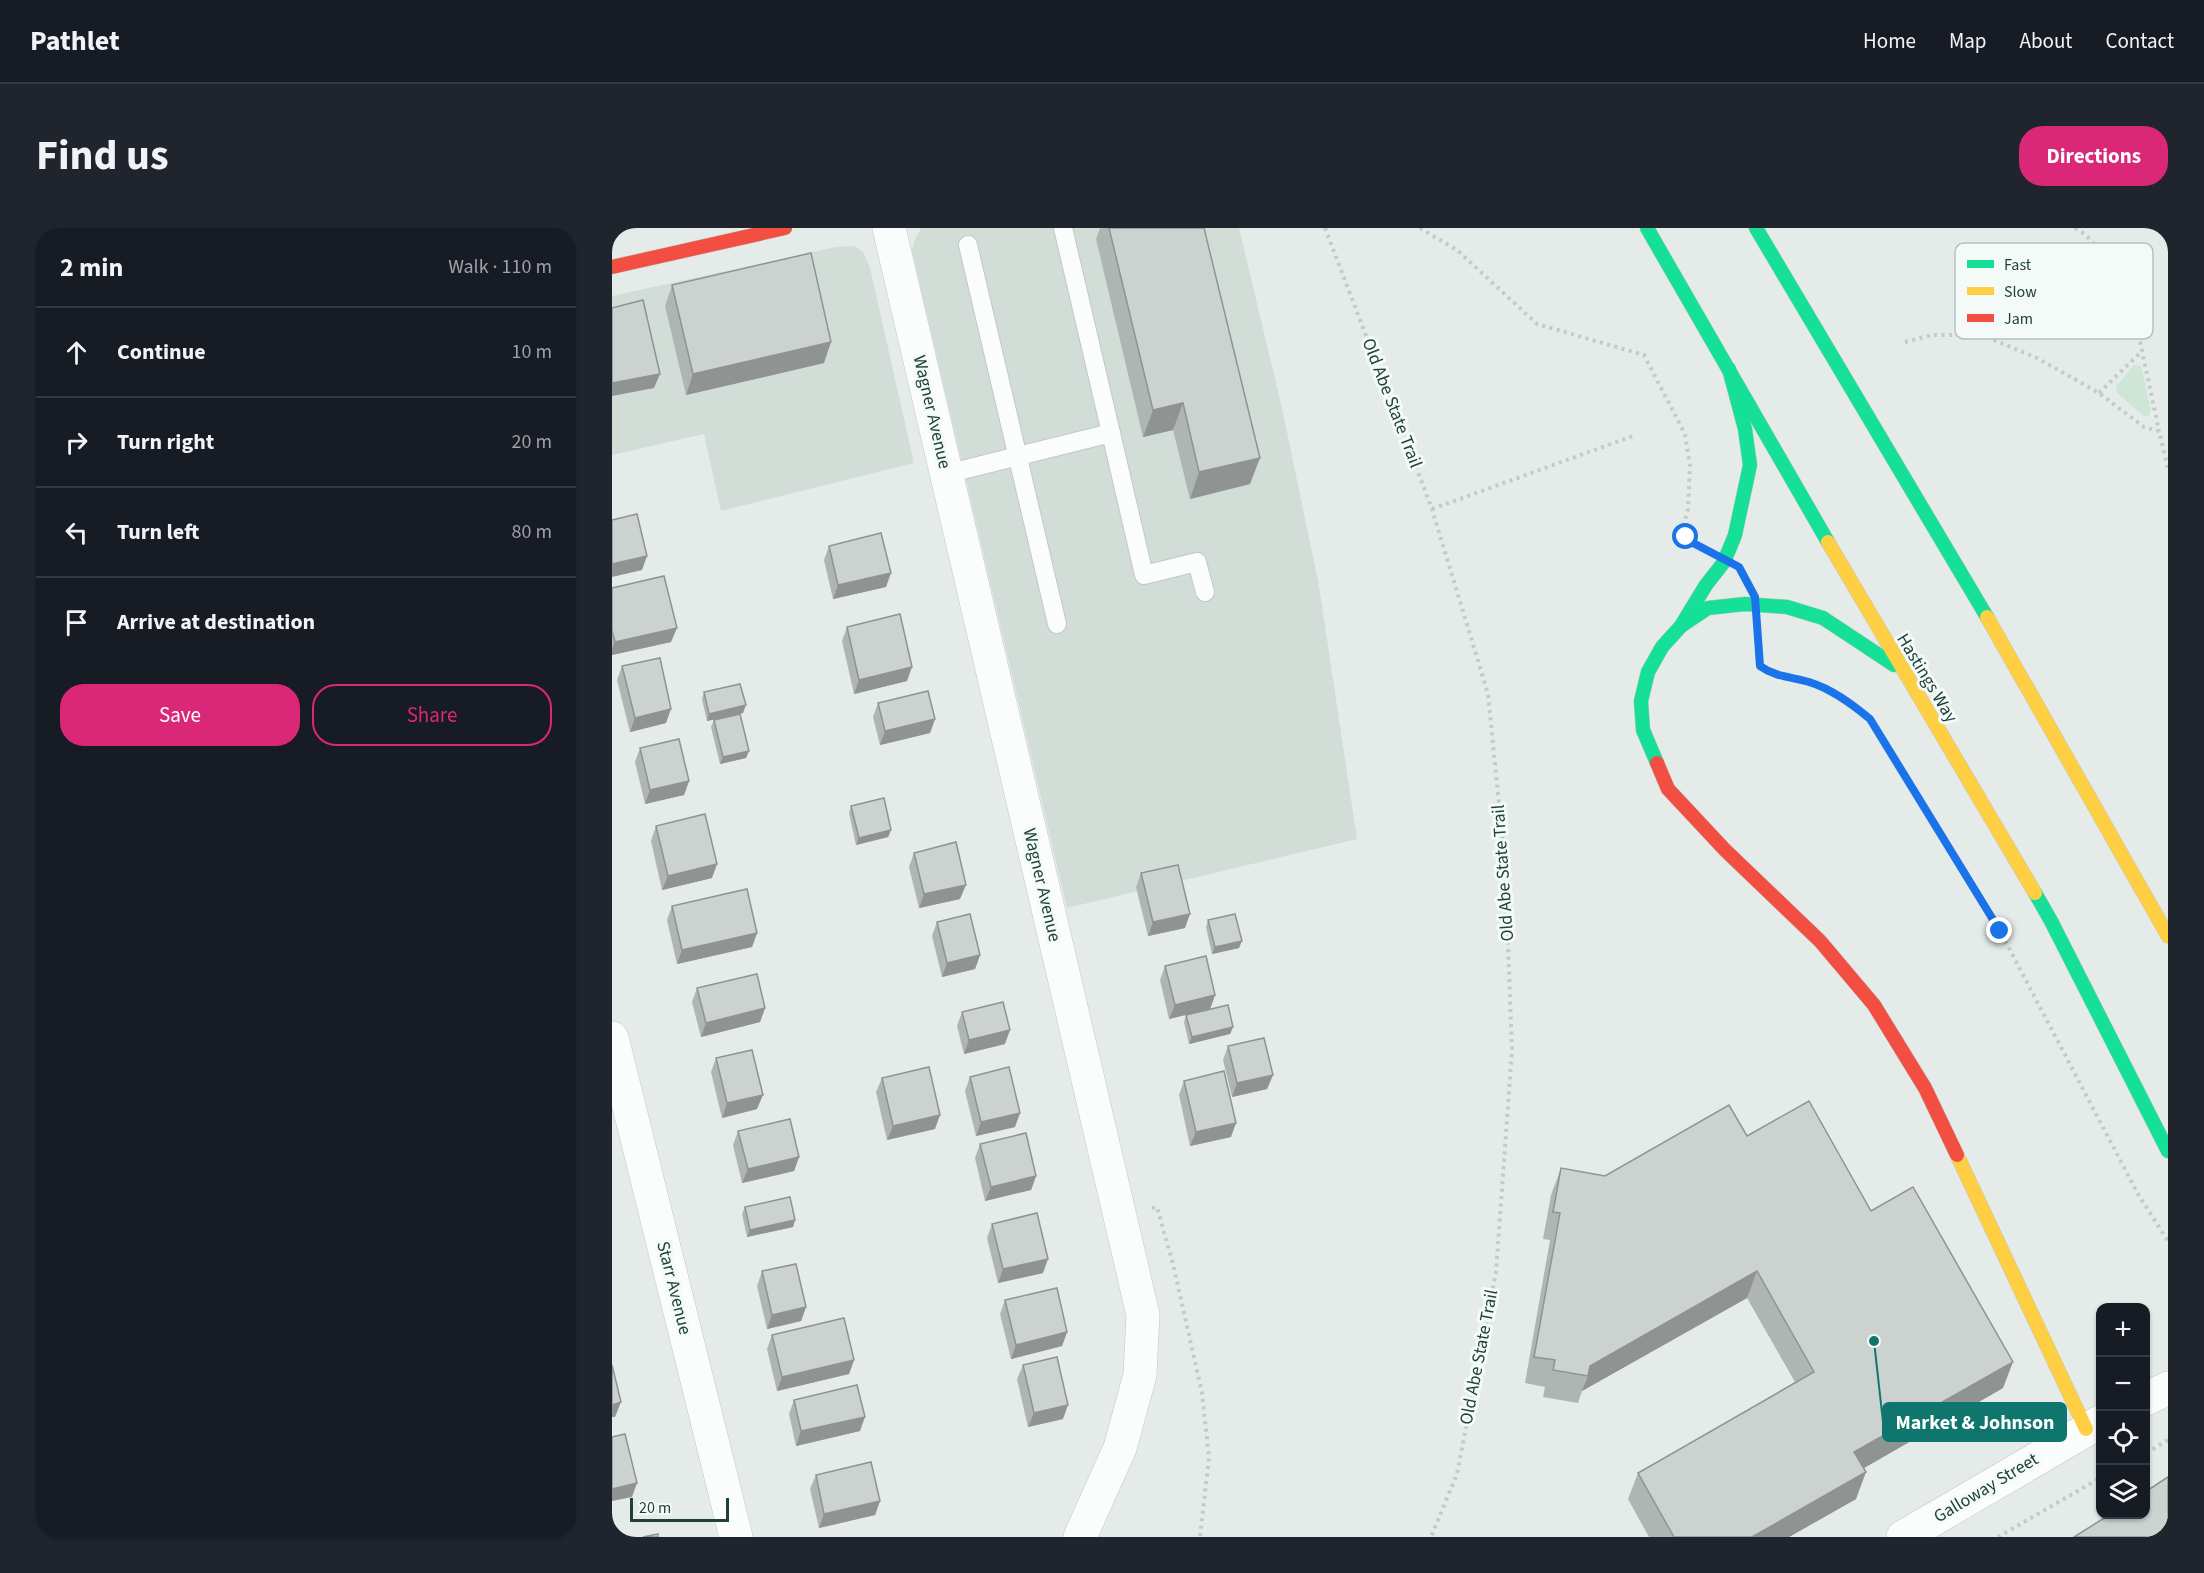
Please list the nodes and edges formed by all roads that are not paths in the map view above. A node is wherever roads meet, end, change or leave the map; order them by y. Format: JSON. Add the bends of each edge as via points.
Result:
{"nodes":[{"id":1,"x":785,"y":228,"type":"edge"},
{"id":2,"x":889,"y":228,"type":"edge"},
{"id":3,"x":1063,"y":228,"type":"edge"},
{"id":4,"x":1647,"y":228,"type":"edge"},
{"id":5,"x":1756,"y":228,"type":"edge"},
{"id":6,"x":968,"y":245,"type":"dead end"},
{"id":7,"x":612,"y":267,"type":"edge"},
{"id":8,"x":1729,"y":369,"type":"junction"},
{"id":9,"x":1111,"y":434,"type":"junction"},
{"id":10,"x":1017,"y":456,"type":"junction"},
{"id":11,"x":946,"y":474,"type":"junction"},
{"id":12,"x":1205,"y":592,"type":"dead end"},
{"id":13,"x":1057,"y":624,"type":"dead end"},
{"id":14,"x":1681,"y":626,"type":"junction"},
{"id":15,"x":1902,"y":670,"type":"junction"},
{"id":16,"x":2168,"y":936,"type":"edge"},
{"id":17,"x":612,"y":1038,"type":"edge"},
{"id":18,"x":2168,"y":1151,"type":"edge"},
{"id":19,"x":2168,"y":1388,"type":"edge"},
{"id":20,"x":2150,"y":1397,"type":"edge"},
{"id":21,"x":2093,"y":1425,"type":"edge"},
{"id":22,"x":736,"y":1537,"type":"edge"},
{"id":23,"x":1080,"y":1537,"type":"edge"},
{"id":24,"x":1903,"y":1537,"type":"edge"}],
"edges":[{"from":1,"to":7,"type":"main road"},
{"from":2,"to":11,"type":"street","name":"Wagner Avenue"},
{"from":3,"to":9,"type":"lane"},
{"from":4,"to":8,"type":"main road","name":"Hastings Way"},
{"from":5,"to":16,"type":"main road","via":[[1956,562]]},
{"from":6,"to":10,"type":"lane"},
{"from":8,"to":14,"type":"main road","via":[[1750,465],[1735,535],[1725,560]]},
{"from":8,"to":15,"type":"main road","name":"Hastings Way"},
{"from":9,"to":10,"type":"lane"},
{"from":9,"to":12,"type":"lane","via":[[1144,574],[1197,562]]},
{"from":10,"to":11,"type":"lane"},
{"from":10,"to":13,"type":"lane"},
{"from":11,"to":23,"type":"street","name":"Wagner Avenue","via":[[1143,1315],[1140,1375],[1120,1448]]},
{"from":14,"to":15,"type":"main road","via":[[1708,608],[1786,608],[1823,618]]},
{"from":14,"to":21,"type":"main road","via":[[1662,647],[1648,672],[1641,700],[1643,730],[1668,789],[1820,941],[1874,1005],[1925,1088]]},
{"from":15,"to":18,"type":"main road","name":"Hastings Way","via":[[2050,921]]},
{"from":17,"to":22,"type":"street","name":"Starr Avenue"},
{"from":19,"to":20,"type":"street"},
{"from":21,"to":24,"type":"street","name":"Galloway Street"}]}
